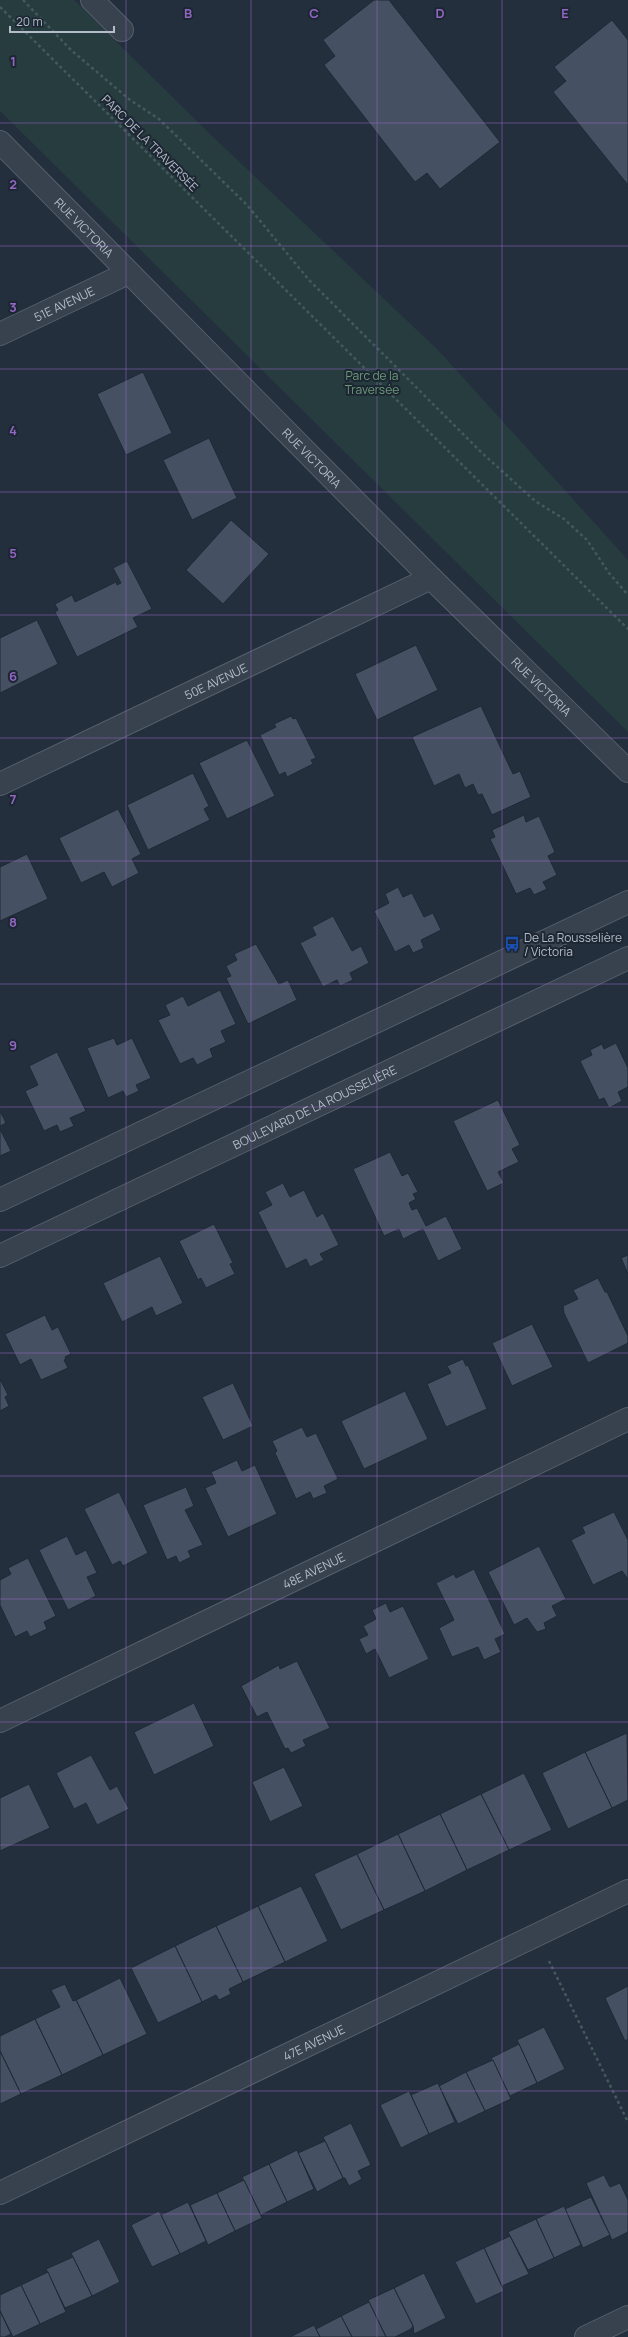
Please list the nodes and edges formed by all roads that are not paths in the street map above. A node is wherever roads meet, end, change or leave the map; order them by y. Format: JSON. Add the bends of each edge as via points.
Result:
{"nodes":[{"id":1,"x":92,"y":0,"type":"edge"},
{"id":2,"x":122,"y":30,"type":"dead end"},
{"id":3,"x":0,"y":142,"type":"edge"},
{"id":4,"x":128,"y":273,"type":"junction"},
{"id":5,"x":0,"y":334,"type":"edge"},
{"id":6,"x":431,"y":578,"type":"junction"},
{"id":7,"x":628,"y":771,"type":"edge"},
{"id":8,"x":0,"y":784,"type":"edge"},
{"id":9,"x":628,"y":902,"type":"edge"},
{"id":10,"x":628,"y":958,"type":"edge"},
{"id":11,"x":0,"y":1200,"type":"edge"},
{"id":12,"x":0,"y":1256,"type":"edge"},
{"id":13,"x":628,"y":1419,"type":"edge"},
{"id":14,"x":0,"y":1721,"type":"edge"},
{"id":15,"x":628,"y":1891,"type":"edge"},
{"id":16,"x":0,"y":2193,"type":"edge"},
{"id":17,"x":628,"y":2317,"type":"edge"},
{"id":18,"x":586,"y":2337,"type":"edge"}],
"edges":[{"from":1,"to":2,"type":"street"},
{"from":3,"to":4,"type":"street","name":"RUE VICTORIA"},
{"from":4,"to":5,"type":"street","name":"51E AVENUE"},
{"from":4,"to":6,"type":"street","name":"RUE VICTORIA"},
{"from":6,"to":7,"type":"street","name":"RUE VICTORIA"},
{"from":6,"to":8,"type":"street","name":"50E AVENUE"},
{"from":9,"to":11,"type":"street"},
{"from":10,"to":12,"type":"street","name":"BOULEVARD DE LA ROUSSELIÈRE"},
{"from":13,"to":14,"type":"street","name":"48E AVENUE"},
{"from":15,"to":16,"type":"street","name":"47E AVENUE"},
{"from":17,"to":18,"type":"street"}]}
